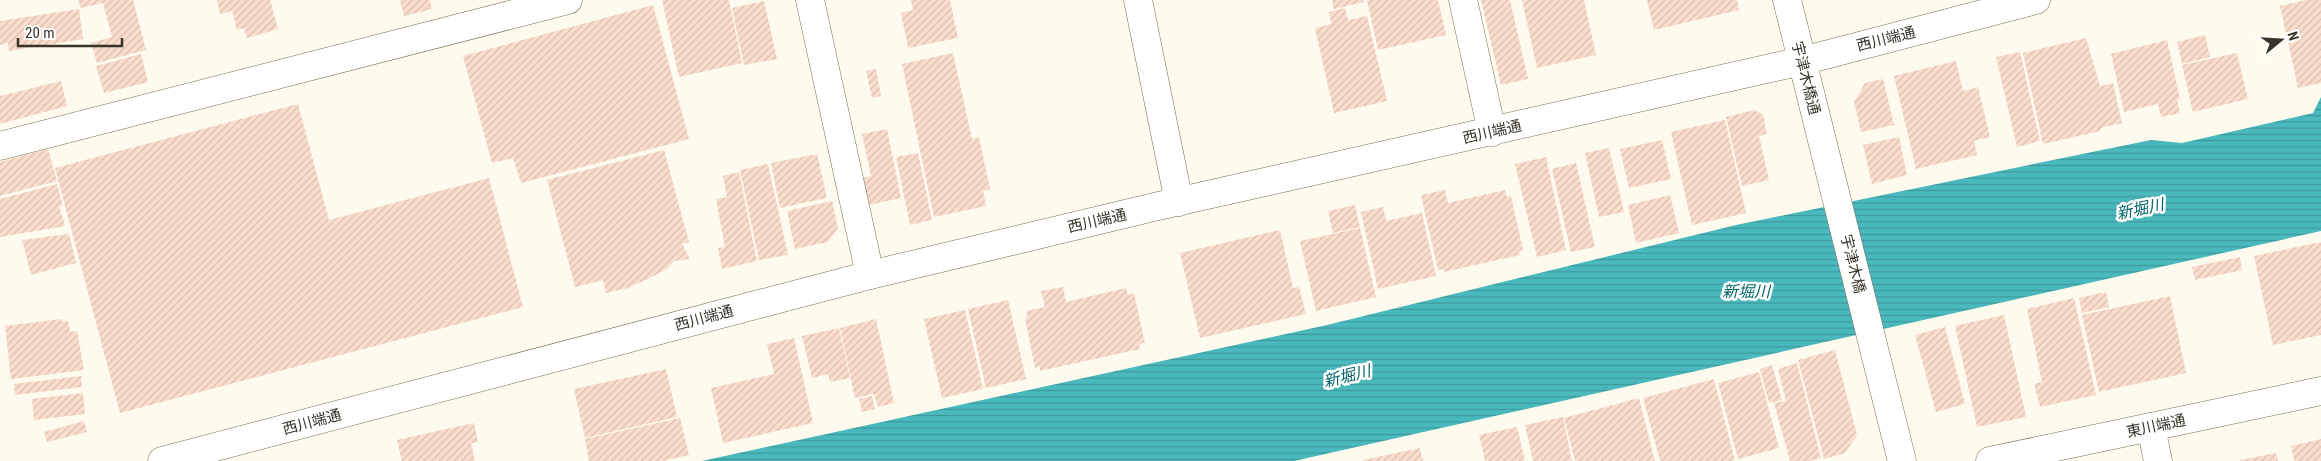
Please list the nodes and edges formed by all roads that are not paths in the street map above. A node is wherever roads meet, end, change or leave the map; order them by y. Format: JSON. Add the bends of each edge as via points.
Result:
{"nodes":[{"id":1,"x":568,"y":0,"type":"edge"},
{"id":2,"x":810,"y":0,"type":"edge"},
{"id":3,"x":1138,"y":0,"type":"edge"},
{"id":4,"x":1463,"y":0,"type":"edge"},
{"id":5,"x":1787,"y":0,"type":"edge"},
{"id":6,"x":2036,"y":0,"type":"edge"},
{"id":7,"x":1802,"y":61,"type":"junction"},
{"id":8,"x":1492,"y":132,"type":"junction"},
{"id":9,"x":0,"y":146,"type":"edge"},
{"id":10,"x":1826,"y":156,"type":"joint"},
{"id":11,"x":1179,"y":202,"type":"junction"},
{"id":12,"x":870,"y":275,"type":"junction"},
{"id":13,"x":2321,"y":391,"type":"edge"},
{"id":14,"x":2151,"y":427,"type":"junction"},
{"id":15,"x":162,"y":461,"type":"edge"},
{"id":16,"x":1902,"y":461,"type":"edge"},
{"id":17,"x":1990,"y":461,"type":"edge"},
{"id":18,"x":2158,"y":461,"type":"edge"}],
"edges":[{"from":1,"to":9,"type":"street"},
{"from":2,"to":12,"type":"street"},
{"from":3,"to":11,"type":"street"},
{"from":4,"to":8,"type":"street"},
{"from":5,"to":7,"type":"street","name":"宇津木橋通"},
{"from":6,"to":7,"type":"street","name":"西川端通"},
{"from":7,"to":8,"type":"street","name":"西川端通"},
{"from":7,"to":10,"type":"street","name":"宇津木橋通"},
{"from":8,"to":11,"type":"street","name":"西川端通"},
{"from":10,"to":16,"type":"street","name":"宇津木橋"},
{"from":11,"to":12,"type":"street","name":"西川端通"},
{"from":12,"to":15,"type":"street","name":"西川端通"},
{"from":13,"to":14,"type":"street","name":"東川端通"},
{"from":14,"to":17,"type":"street","name":"東川端通"},
{"from":14,"to":18,"type":"street"}]}
